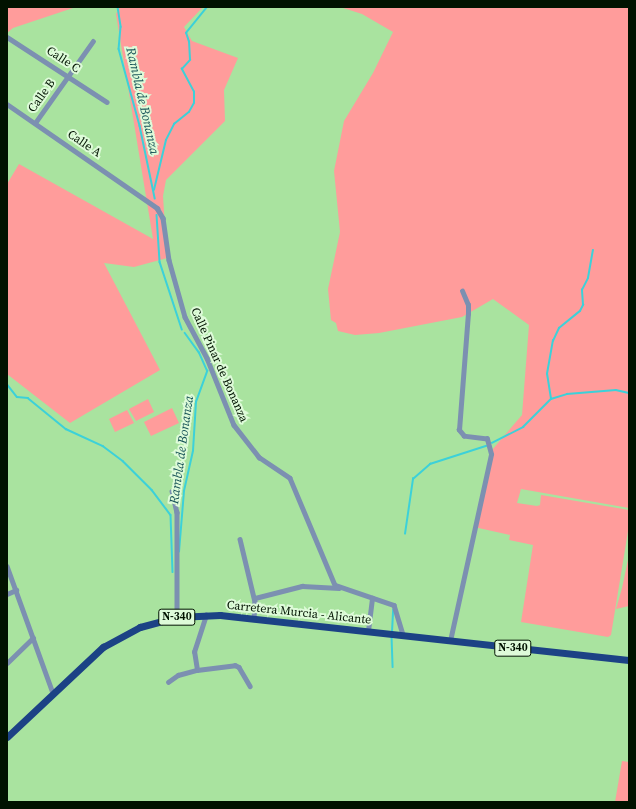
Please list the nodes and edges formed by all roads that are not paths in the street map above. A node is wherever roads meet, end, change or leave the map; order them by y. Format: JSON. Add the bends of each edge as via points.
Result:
{"nodes":[{"id":1,"x":7,"y":36,"type":"edge"},
{"id":2,"x":93,"y":41,"type":"dead end"},
{"id":3,"x":69,"y":76,"type":"junction"},
{"id":4,"x":107,"y":102,"type":"dead end"},
{"id":5,"x":7,"y":104,"type":"edge"},
{"id":6,"x":35,"y":123,"type":"junction"},
{"id":7,"x":149,"y":201,"type":"joint"},
{"id":8,"x":462,"y":291,"type":"dead end"},
{"id":9,"x":172,"y":491,"type":"dead end"},
{"id":10,"x":240,"y":539,"type":"dead end"},
{"id":11,"x":7,"y":566,"type":"edge"},
{"id":12,"x":340,"y":588,"type":"junction"},
{"id":13,"x":16,"y":590,"type":"junction"},
{"id":14,"x":7,"y":594,"type":"edge"},
{"id":15,"x":254,"y":598,"type":"junction"},
{"id":16,"x":372,"y":598,"type":"junction"},
{"id":17,"x":206,"y":615,"type":"junction"},
{"id":18,"x":177,"y":616,"type":"junction"},
{"id":19,"x":254,"y":619,"type":"junction"},
{"id":20,"x":368,"y":631,"type":"junction"},
{"id":21,"x":400,"y":635,"type":"junction"},
{"id":22,"x":33,"y":638,"type":"junction"},
{"id":23,"x":450,"y":641,"type":"junction"},
{"id":24,"x":629,"y":660,"type":"edge"},
{"id":25,"x":7,"y":663,"type":"edge"},
{"id":26,"x":197,"y":670,"type":"junction"},
{"id":27,"x":168,"y":682,"type":"dead end"},
{"id":28,"x":250,"y":686,"type":"dead end"},
{"id":29,"x":53,"y":693,"type":"junction"},
{"id":30,"x":7,"y":737,"type":"edge"}],
"edges":[{"from":1,"to":3,"type":"street","name":"Calle C"},
{"from":2,"to":3,"type":"street","name":"Calle B"},
{"from":3,"to":4,"type":"street","name":"Calle C"},
{"from":3,"to":6,"type":"street","name":"Calle B"},
{"from":5,"to":6,"type":"street","name":"Calle A"},
{"from":6,"to":7,"type":"street","name":"Calle A"},
{"from":7,"to":12,"type":"street","name":"Calle Pinar de Bonanza","via":[[163,218],[169,260],[185,318],[214,372],[228,414],[252,450],[290,478],[332,580]]},
{"from":8,"to":23,"type":"street","via":[[468,305],[468,314],[459,430],[464,436],[487,439],[492,454]]},
{"from":9,"to":18,"type":"street","via":[[177,512]]},
{"from":10,"to":15,"type":"street"},
{"from":11,"to":13,"type":"street"},
{"from":12,"to":15,"type":"street","via":[[302,586]]},
{"from":12,"to":16,"type":"street"},
{"from":13,"to":14,"type":"street"},
{"from":13,"to":22,"type":"street"},
{"from":15,"to":19,"type":"street"},
{"from":16,"to":20,"type":"street"},
{"from":16,"to":21,"type":"street","via":[[394,605]]},
{"from":17,"to":18,"type":"highway","name":"Carretera Murcia - Alicante","number":"N-340"},
{"from":17,"to":19,"type":"highway","name":"Carretera Murcia - Alicante","number":"N-340"},
{"from":17,"to":26,"type":"street","via":[[194,652]]},
{"from":18,"to":29,"type":"highway","name":"Carretera Murcia - Alicante","number":"N-340","via":[[151,623],[119,637],[103,647]]},
{"from":19,"to":20,"type":"highway","name":"Carretera Murcia - Alicante","number":"N-340"},
{"from":20,"to":21,"type":"highway","name":"Carretera Murcia - Alicante","number":"N-340"},
{"from":21,"to":23,"type":"highway","name":"Carretera Murcia - Alicante","number":"N-340"},
{"from":22,"to":25,"type":"street"},
{"from":22,"to":29,"type":"street"},
{"from":23,"to":24,"type":"highway","name":"Carretera Murcia - Alicante","number":"N-340"},
{"from":26,"to":27,"type":"street","via":[[178,675]]},
{"from":26,"to":28,"type":"street","via":[[237,666]]},
{"from":29,"to":30,"type":"highway","name":"Carretera Murcia - Alicante","number":"N-340"}]}
